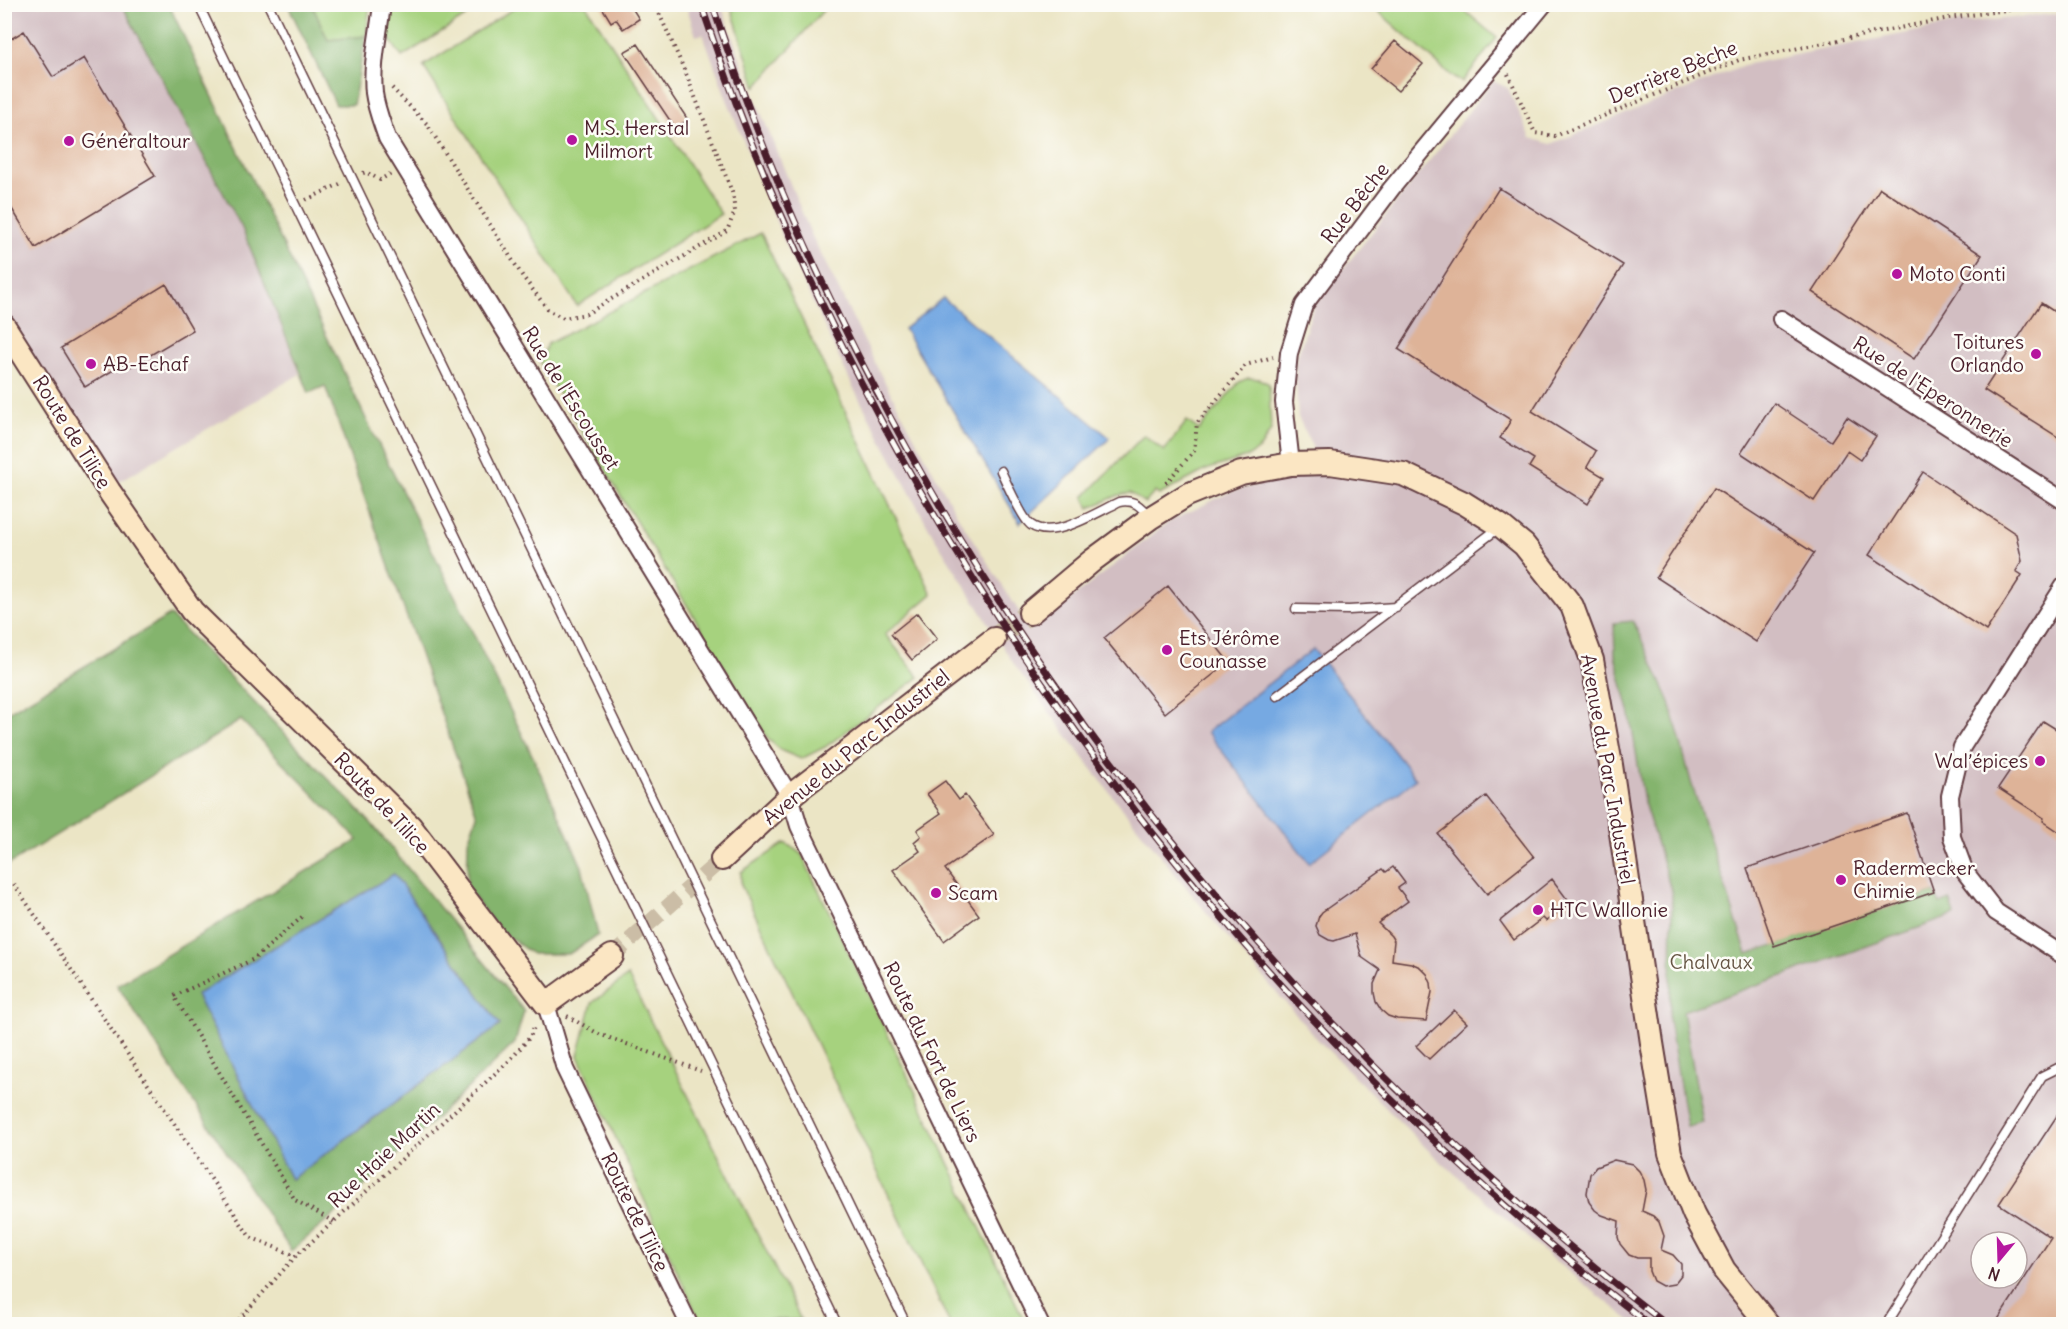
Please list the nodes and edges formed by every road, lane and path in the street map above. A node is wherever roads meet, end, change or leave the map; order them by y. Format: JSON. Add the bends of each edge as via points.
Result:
{"nodes":[{"id":1,"x":198,"y":4,"type":"edge"},
{"id":2,"x":268,"y":4,"type":"edge"},
{"id":3,"x":382,"y":4,"type":"edge"},
{"id":4,"x":655,"y":4,"type":"edge"},
{"id":5,"x":2049,"y":4,"type":"edge"},
{"id":6,"x":1539,"y":7,"type":"edge"},
{"id":7,"x":1500,"y":56,"type":"junction"},
{"id":8,"x":374,"y":71,"type":"junction"},
{"id":9,"x":1781,"y":319,"type":"dead end"},
{"id":10,"x":4,"y":326,"type":"edge"},
{"id":11,"x":1288,"y":353,"type":"junction"},
{"id":12,"x":1291,"y":464,"type":"junction"},
{"id":13,"x":1000,"y":471,"type":"dead end"},
{"id":14,"x":1165,"y":484,"type":"dead end"},
{"id":15,"x":2064,"y":501,"type":"edge"},
{"id":16,"x":1150,"y":518,"type":"junction"},
{"id":17,"x":1501,"y":526,"type":"junction"},
{"id":18,"x":2064,"y":586,"type":"edge"},
{"id":19,"x":1397,"y":607,"type":"junction"},
{"id":20,"x":1296,"y":609,"type":"dead end"},
{"id":21,"x":1030,"y":613,"type":"tunnel mouth"},
{"id":22,"x":994,"y":639,"type":"tunnel mouth"},
{"id":23,"x":1277,"y":696,"type":"dead end"},
{"id":24,"x":790,"y":796,"type":"junction"},
{"id":25,"x":722,"y":859,"type":"tunnel mouth"},
{"id":26,"x":14,"y":884,"type":"dead end"},
{"id":27,"x":302,"y":917,"type":"dead end"},
{"id":28,"x":612,"y":956,"type":"tunnel mouth"},
{"id":29,"x":2064,"y":956,"type":"edge"},
{"id":30,"x":546,"y":1004,"type":"junction"},
{"id":31,"x":2064,"y":1065,"type":"edge"},
{"id":32,"x":716,"y":1076,"type":"junction"},
{"id":33,"x":334,"y":1222,"type":"junction"},
{"id":34,"x":296,"y":1257,"type":"junction"},
{"id":35,"x":235,"y":1324,"type":"edge"},
{"id":36,"x":689,"y":1324,"type":"edge"},
{"id":37,"x":837,"y":1324,"type":"edge"},
{"id":38,"x":906,"y":1324,"type":"edge"},
{"id":39,"x":1040,"y":1324,"type":"edge"},
{"id":40,"x":1768,"y":1324,"type":"edge"},
{"id":41,"x":1890,"y":1324,"type":"edge"}],
"edges":[{"from":1,"to":32,"type":"lane"},
{"from":2,"to":38,"type":"lane"},
{"from":3,"to":8,"type":"street","name":"Rue de l'Escousset"},
{"from":4,"to":8,"type":"path","via":[[728,181],[735,211],[727,231],[586,314],[564,318],[549,311],[523,277],[427,124]]},
{"from":5,"to":7,"type":"path","name":"Derrière Bèche","via":[[1949,18],[1739,60],[1555,136],[1535,133]]},
{"from":6,"to":7,"type":"street","name":"Rue Bêche"},
{"from":7,"to":11,"type":"street","name":"Rue Bêche","via":[[1391,189],[1304,305]]},
{"from":8,"to":24,"type":"street","name":"Rue de l'Escousset","via":[[374,92],[387,138]]},
{"from":9,"to":15,"type":"street","name":"Rue de l'Eperonnerie"},
{"from":10,"to":30,"type":"street","name":"Route de Tilice","via":[[109,492],[192,611],[410,826]]},
{"from":11,"to":12,"type":"street","name":"Rue Bêche","via":[[1284,402]]},
{"from":11,"to":14,"type":"path","via":[[1246,365],[1197,423],[1194,451]]},
{"from":12,"to":16,"type":"street","name":"Avenue du Parc Industriel","via":[[1241,473],[1210,484]]},
{"from":12,"to":17,"type":"street","name":"Avenue du Parc Industriel","via":[[1330,463],[1402,474],[1464,503]]},
{"from":13,"to":16,"type":"lane","via":[[1029,524],[1043,530],[1063,528],[1128,500],[1143,508]]},
{"from":16,"to":21,"type":"street","name":"Avenue du Parc Industriel"},
{"from":17,"to":19,"type":"lane"},
{"from":17,"to":40,"type":"street","name":"Avenue du Parc Industriel","via":[[1524,545],[1572,606],[1592,660],[1670,1153],[1694,1214],[1724,1270]]},
{"from":18,"to":29,"type":"street","via":[[1962,747],[1950,796],[1952,837],[1965,872],[1996,912]]},
{"from":19,"to":20,"type":"lane"},
{"from":19,"to":23,"type":"lane"},
{"from":22,"to":24,"type":"street","name":"Avenue du Parc Industriel"},
{"from":24,"to":25,"type":"street","name":"Avenue du Parc Industriel"},
{"from":24,"to":39,"type":"street","name":"Route du Fort de Liers","via":[[799,826]]},
{"from":26,"to":34,"type":"path","via":[[250,1237]]},
{"from":27,"to":33,"type":"path","via":[[254,959],[174,996],[294,1200]]},
{"from":28,"to":30,"type":"street"},
{"from":30,"to":32,"type":"path","via":[[599,1034]]},
{"from":30,"to":33,"type":"path","name":"Rue Haie Martin","via":[[530,1036],[510,1059]]},
{"from":30,"to":36,"type":"street","name":"Route de Tilice","via":[[565,1069]]},
{"from":31,"to":41,"type":"lane","via":[[2042,1076]]},
{"from":32,"to":37,"type":"lane"},
{"from":33,"to":34,"type":"path","name":"Rue Haie Martin"},
{"from":34,"to":35,"type":"path","name":"Rue Haie Martin"}]}
